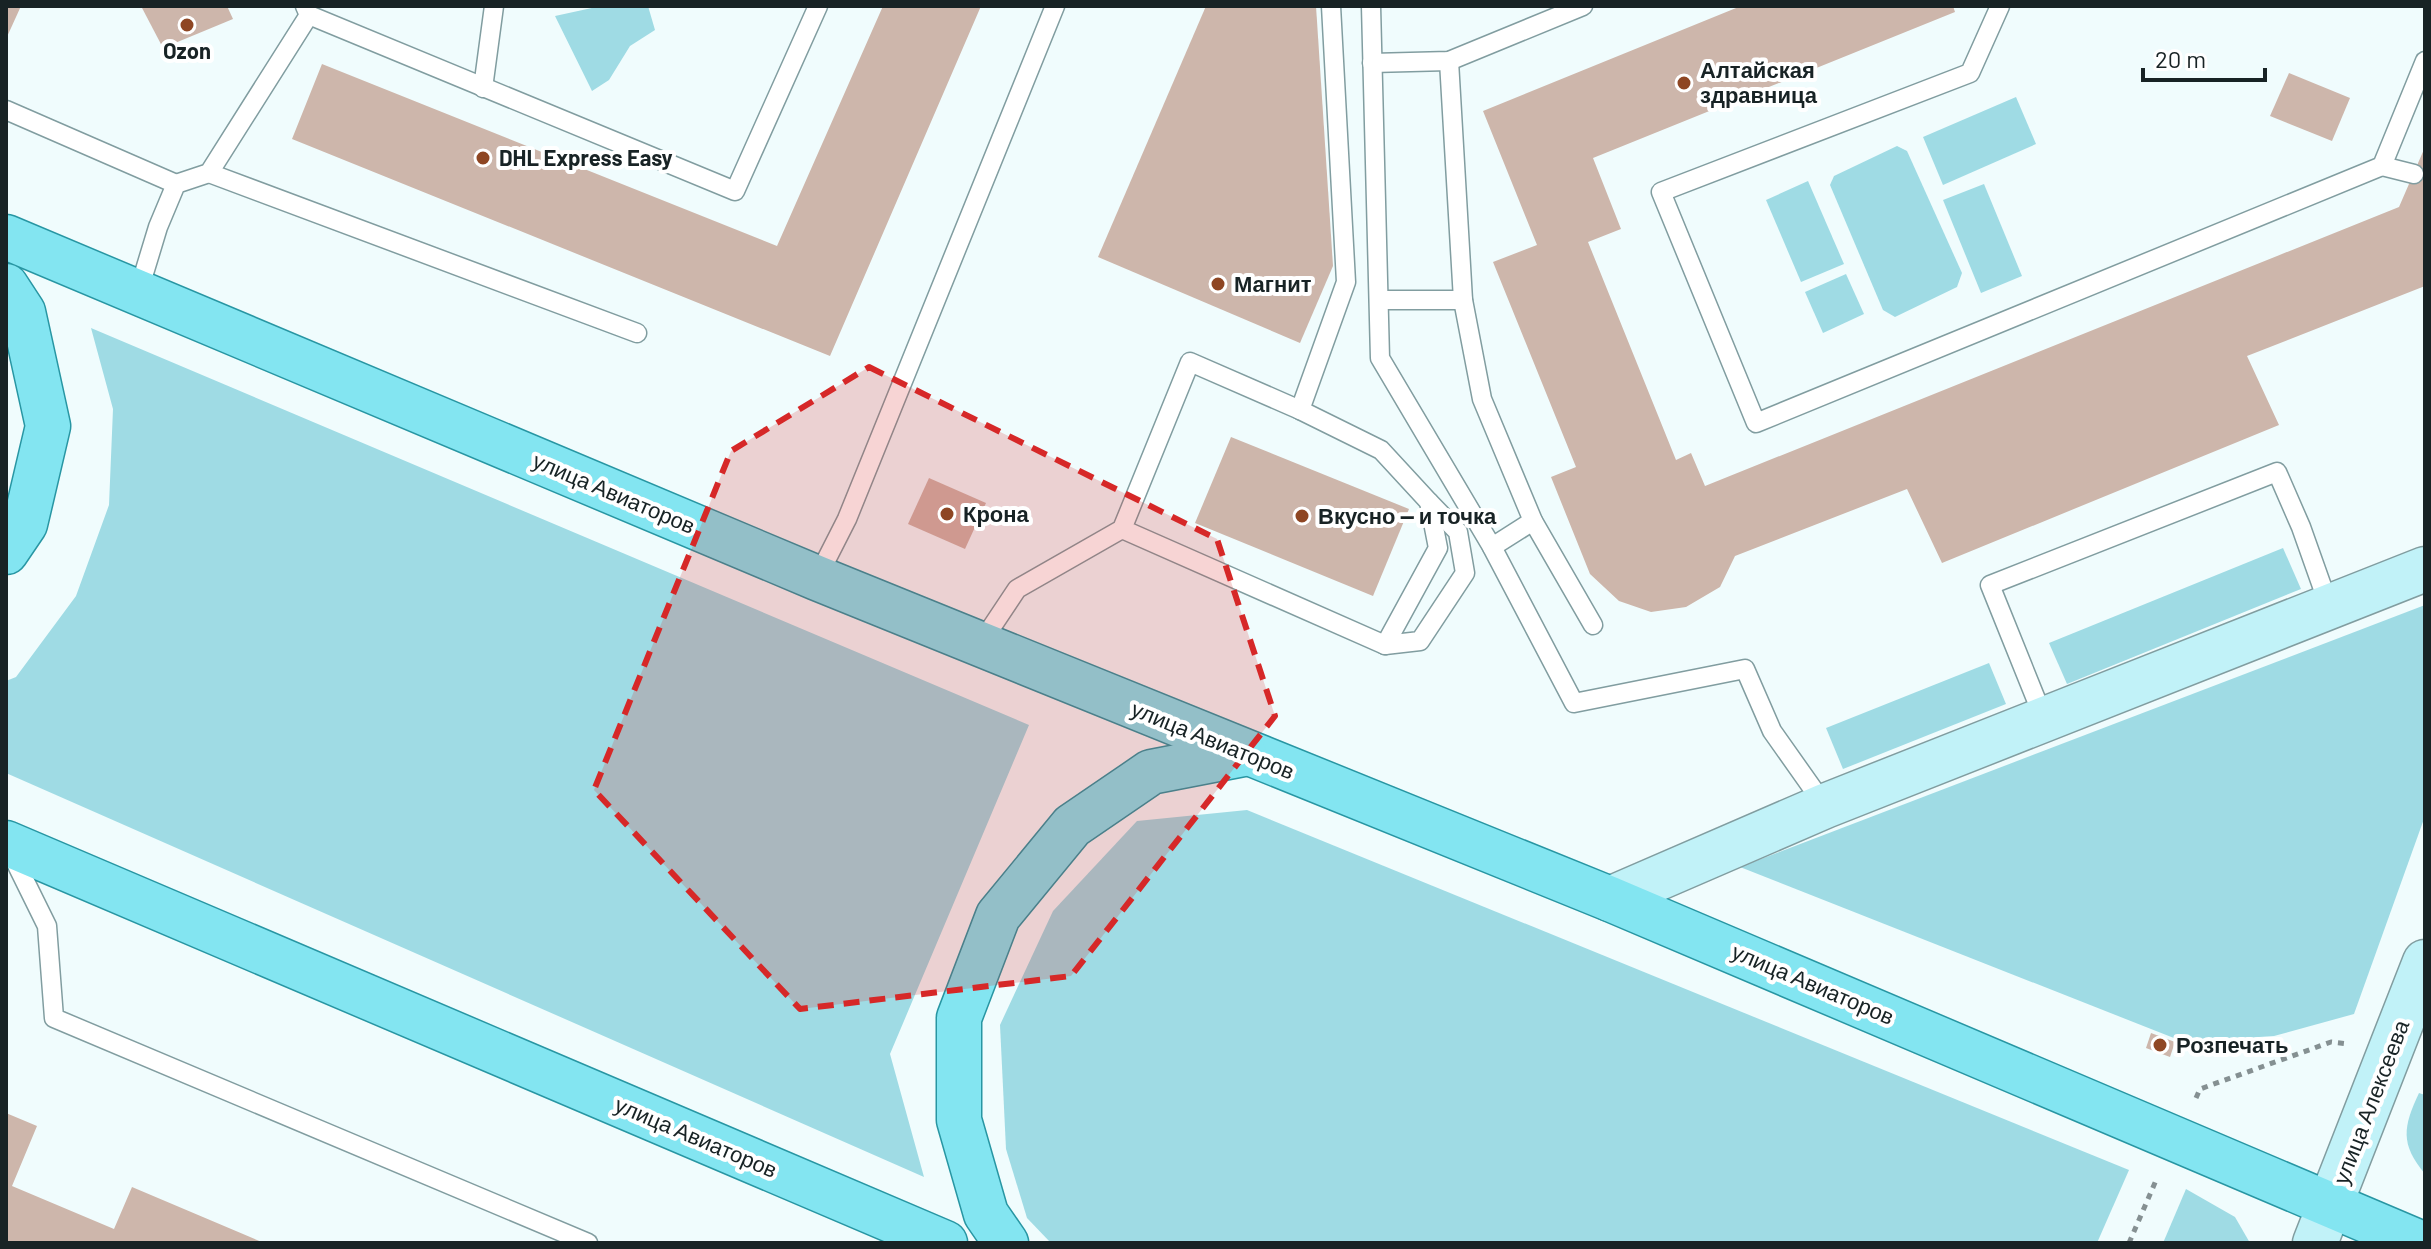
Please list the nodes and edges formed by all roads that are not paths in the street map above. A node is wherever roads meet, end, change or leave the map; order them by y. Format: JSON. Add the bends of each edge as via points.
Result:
{"nodes":[{"id":1,"x":494,"y":6,"type":"edge"},
{"id":2,"x":818,"y":6,"type":"edge"},
{"id":3,"x":1055,"y":6,"type":"edge"},
{"id":4,"x":1331,"y":6,"type":"edge"},
{"id":5,"x":1371,"y":6,"type":"edge"},
{"id":6,"x":1583,"y":6,"type":"edge"},
{"id":7,"x":2000,"y":6,"type":"edge"},
{"id":8,"x":307,"y":10,"type":"edge"},
{"id":9,"x":1449,"y":61,"type":"junction"},
{"id":10,"x":2425,"y":61,"type":"edge"},
{"id":11,"x":1372,"y":63,"type":"junction"},
{"id":12,"x":483,"y":88,"type":"junction"},
{"id":13,"x":6,"y":110,"type":"edge"},
{"id":14,"x":2382,"y":166,"type":"junction"},
{"id":15,"x":209,"y":173,"type":"junction"},
{"id":16,"x":2414,"y":174,"type":"dead end"},
{"id":17,"x":176,"y":184,"type":"junction"},
{"id":18,"x":6,"y":237,"type":"edge"},
{"id":19,"x":6,"y":286,"type":"edge"},
{"id":20,"x":138,"y":293,"type":"junction"},
{"id":21,"x":1379,"y":300,"type":"junction"},
{"id":22,"x":1463,"y":300,"type":"junction"},
{"id":23,"x":637,"y":333,"type":"dead end"},
{"id":24,"x":1300,"y":410,"type":"junction"},
{"id":25,"x":1429,"y":502,"type":"junction"},
{"id":26,"x":1533,"y":521,"type":"junction"},
{"id":27,"x":1122,"y":529,"type":"junction"},
{"id":28,"x":1492,"y":547,"type":"junction"},
{"id":29,"x":6,"y":552,"type":"edge"},
{"id":30,"x":2425,"y":569,"type":"edge"},
{"id":31,"x":817,"y":578,"type":"junction"},
{"id":32,"x":2329,"y":606,"type":"junction"},
{"id":33,"x":1593,"y":625,"type":"dead end"},
{"id":34,"x":981,"y":643,"type":"junction"},
{"id":35,"x":1385,"y":645,"type":"junction"},
{"id":36,"x":2044,"y":719,"type":"junction"},
{"id":37,"x":1244,"y":754,"type":"junction"},
{"id":38,"x":1825,"y":806,"type":"junction"},
{"id":39,"x":6,"y":843,"type":"edge"},
{"id":40,"x":1610,"y":899,"type":"junction"},
{"id":41,"x":2425,"y":962,"type":"edge"},
{"id":42,"x":2323,"y":1224,"type":"edge"},
{"id":43,"x":588,"y":1243,"type":"edge"},
{"id":44,"x":945,"y":1243,"type":"edge"},
{"id":45,"x":1006,"y":1243,"type":"edge"},
{"id":46,"x":2420,"y":1243,"type":"edge"}],
"edges":[{"from":1,"to":12,"type":"lane"},
{"from":2,"to":12,"type":"lane","via":[[735,191]]},
{"from":3,"to":31,"type":"lane","via":[[847,519]]},
{"from":4,"to":24,"type":"lane","via":[[1346,282]]},
{"from":5,"to":11,"type":"lane"},
{"from":6,"to":9,"type":"lane"},
{"from":7,"to":14,"type":"lane","via":[[1970,73],[1661,192],[1756,423]]},
{"from":8,"to":12,"type":"lane"},
{"from":8,"to":15,"type":"lane"},
{"from":9,"to":11,"type":"lane"},
{"from":9,"to":22,"type":"lane"},
{"from":10,"to":14,"type":"lane"},
{"from":11,"to":21,"type":"lane"},
{"from":13,"to":17,"type":"lane"},
{"from":14,"to":16,"type":"lane"},
{"from":15,"to":17,"type":"lane"},
{"from":15,"to":23,"type":"lane"},
{"from":17,"to":20,"type":"lane"},
{"from":18,"to":20,"type":"main road","name":"улица Авиаторов"},
{"from":19,"to":29,"type":"main road","via":[[23,312],[48,426],[25,524]]},
{"from":20,"to":31,"type":"main road","name":"улица Авиаторов"},
{"from":21,"to":22,"type":"lane"},
{"from":21,"to":28,"type":"lane","via":[[1380,358]]},
{"from":22,"to":26,"type":"lane","via":[[1482,399]]},
{"from":24,"to":25,"type":"lane","via":[[1381,450]]},
{"from":24,"to":27,"type":"lane","via":[[1190,362]]},
{"from":25,"to":35,"type":"lane","via":[[1438,548]]},
{"from":25,"to":35,"type":"lane","via":[[1458,532],[1465,573],[1420,641]]},
{"from":26,"to":28,"type":"lane"},
{"from":26,"to":33,"type":"lane"},
{"from":27,"to":34,"type":"lane","via":[[1017,589]]},
{"from":27,"to":35,"type":"lane"},
{"from":28,"to":38,"type":"lane","via":[[1574,703],[1745,669],[1772,731]]},
{"from":30,"to":32,"type":"street"},
{"from":31,"to":34,"type":"main road","name":"улица Авиаторов"},
{"from":32,"to":36,"type":"street"},
{"from":32,"to":36,"type":"lane","via":[[2277,472],[1990,585]]},
{"from":34,"to":37,"type":"main road","name":"улица Авиаторов"},
{"from":36,"to":38,"type":"street"},
{"from":37,"to":40,"type":"main road","name":"улица Авиаторов"},
{"from":37,"to":45,"type":"main road","via":[[1151,772],[1072,826],[998,916],[959,1018],[959,1120],[986,1214]]},
{"from":38,"to":40,"type":"street"},
{"from":39,"to":43,"type":"lane","via":[[47,926],[54,1018]]},
{"from":39,"to":44,"type":"main road","name":"улица Авиаторов"},
{"from":40,"to":42,"type":"main road","name":"улица Авиаторов"},
{"from":41,"to":42,"type":"street","name":"улица Алексеева"},
{"from":42,"to":46,"type":"main road","name":"улица Авиаторов"}]}
